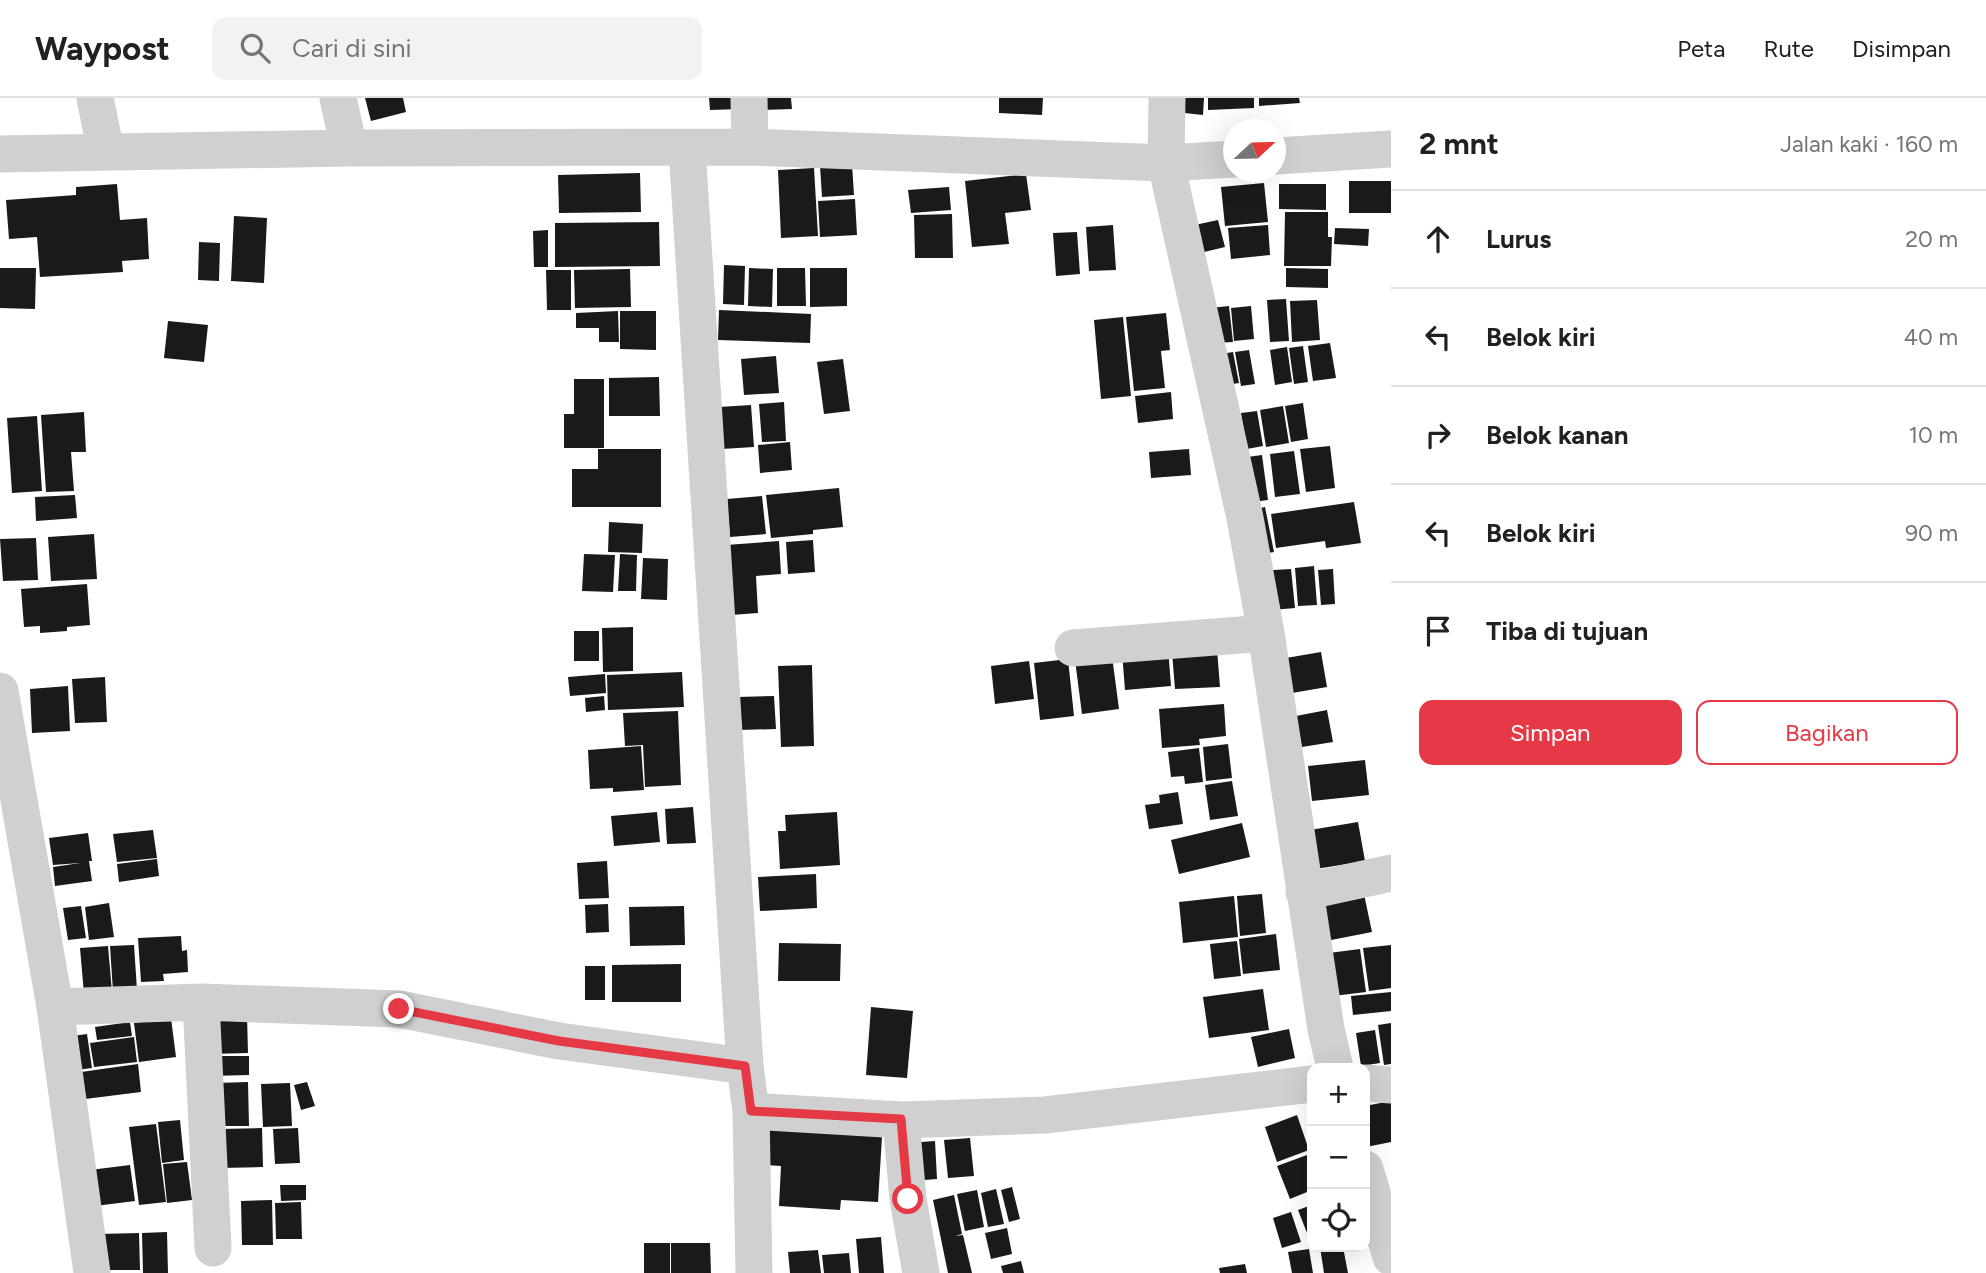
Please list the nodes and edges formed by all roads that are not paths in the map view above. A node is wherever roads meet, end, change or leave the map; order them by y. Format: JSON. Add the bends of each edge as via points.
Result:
{"nodes":[{"id":1,"x":95,"y":98,"type":"edge"},
{"id":2,"x":338,"y":98,"type":"edge"},
{"id":3,"x":749,"y":98,"type":"edge"},
{"id":4,"x":1167,"y":98,"type":"edge"},
{"id":5,"x":750,"y":147,"type":"junction"},
{"id":6,"x":349,"y":148,"type":"junction"},
{"id":7,"x":687,"y":148,"type":"junction"},
{"id":8,"x":1391,"y":149,"type":"edge"},
{"id":9,"x":106,"y":152,"type":"junction"},
{"id":10,"x":0,"y":154,"type":"edge"},
{"id":11,"x":1286,"y":155,"type":"edge"},
{"id":12,"x":1223,"y":160,"type":"edge"},
{"id":13,"x":1166,"y":163,"type":"junction"},
{"id":14,"x":1266,"y":633,"type":"junction"},
{"id":15,"x":1073,"y":648,"type":"dead end"},
{"id":16,"x":0,"y":691,"type":"edge"},
{"id":17,"x":1391,"y":873,"type":"edge"},
{"id":18,"x":1304,"y":892,"type":"junction"},
{"id":19,"x":201,"y":1002,"type":"junction"},
{"id":20,"x":55,"y":1007,"type":"junction"},
{"id":21,"x":1334,"y":1063,"type":"edge"},
{"id":22,"x":745,"y":1066,"type":"junction"},
{"id":23,"x":1370,"y":1083,"type":"edge"},
{"id":24,"x":1307,"y":1085,"type":"edge"},
{"id":25,"x":1391,"y":1085,"type":"edge"},
{"id":26,"x":751,"y":1111,"type":"junction"},
{"id":27,"x":901,"y":1119,"type":"junction"},
{"id":28,"x":1370,"y":1186,"type":"edge"},
{"id":29,"x":213,"y":1248,"type":"dead end"},
{"id":30,"x":1391,"y":1256,"type":"edge"},
{"id":31,"x":92,"y":1273,"type":"edge"},
{"id":32,"x":754,"y":1273,"type":"edge"},
{"id":33,"x":921,"y":1273,"type":"edge"}],
"edges":[{"from":1,"to":9,"type":"street"},
{"from":2,"to":6,"type":"street"},
{"from":3,"to":5,"type":"street"},
{"from":4,"to":13,"type":"street"},
{"from":5,"to":7,"type":"street"},
{"from":5,"to":13,"type":"street"},
{"from":6,"to":7,"type":"street"},
{"from":6,"to":9,"type":"street"},
{"from":7,"to":22,"type":"street"},
{"from":8,"to":11,"type":"street"},
{"from":9,"to":10,"type":"street"},
{"from":12,"to":13,"type":"street"},
{"from":13,"to":14,"type":"street"},
{"from":14,"to":15,"type":"street"},
{"from":14,"to":18,"type":"street"},
{"from":16,"to":20,"type":"street"},
{"from":17,"to":18,"type":"street"},
{"from":18,"to":21,"type":"street"},
{"from":19,"to":20,"type":"street"},
{"from":19,"to":22,"type":"street","via":[[399,1009],[559,1041]]},
{"from":19,"to":29,"type":"street"},
{"from":20,"to":31,"type":"street"},
{"from":22,"to":26,"type":"street"},
{"from":23,"to":25,"type":"street"},
{"from":24,"to":27,"type":"street","via":[[1045,1115]]},
{"from":26,"to":27,"type":"street"},
{"from":26,"to":32,"type":"street"},
{"from":27,"to":33,"type":"street"},
{"from":28,"to":30,"type":"street"}]}
